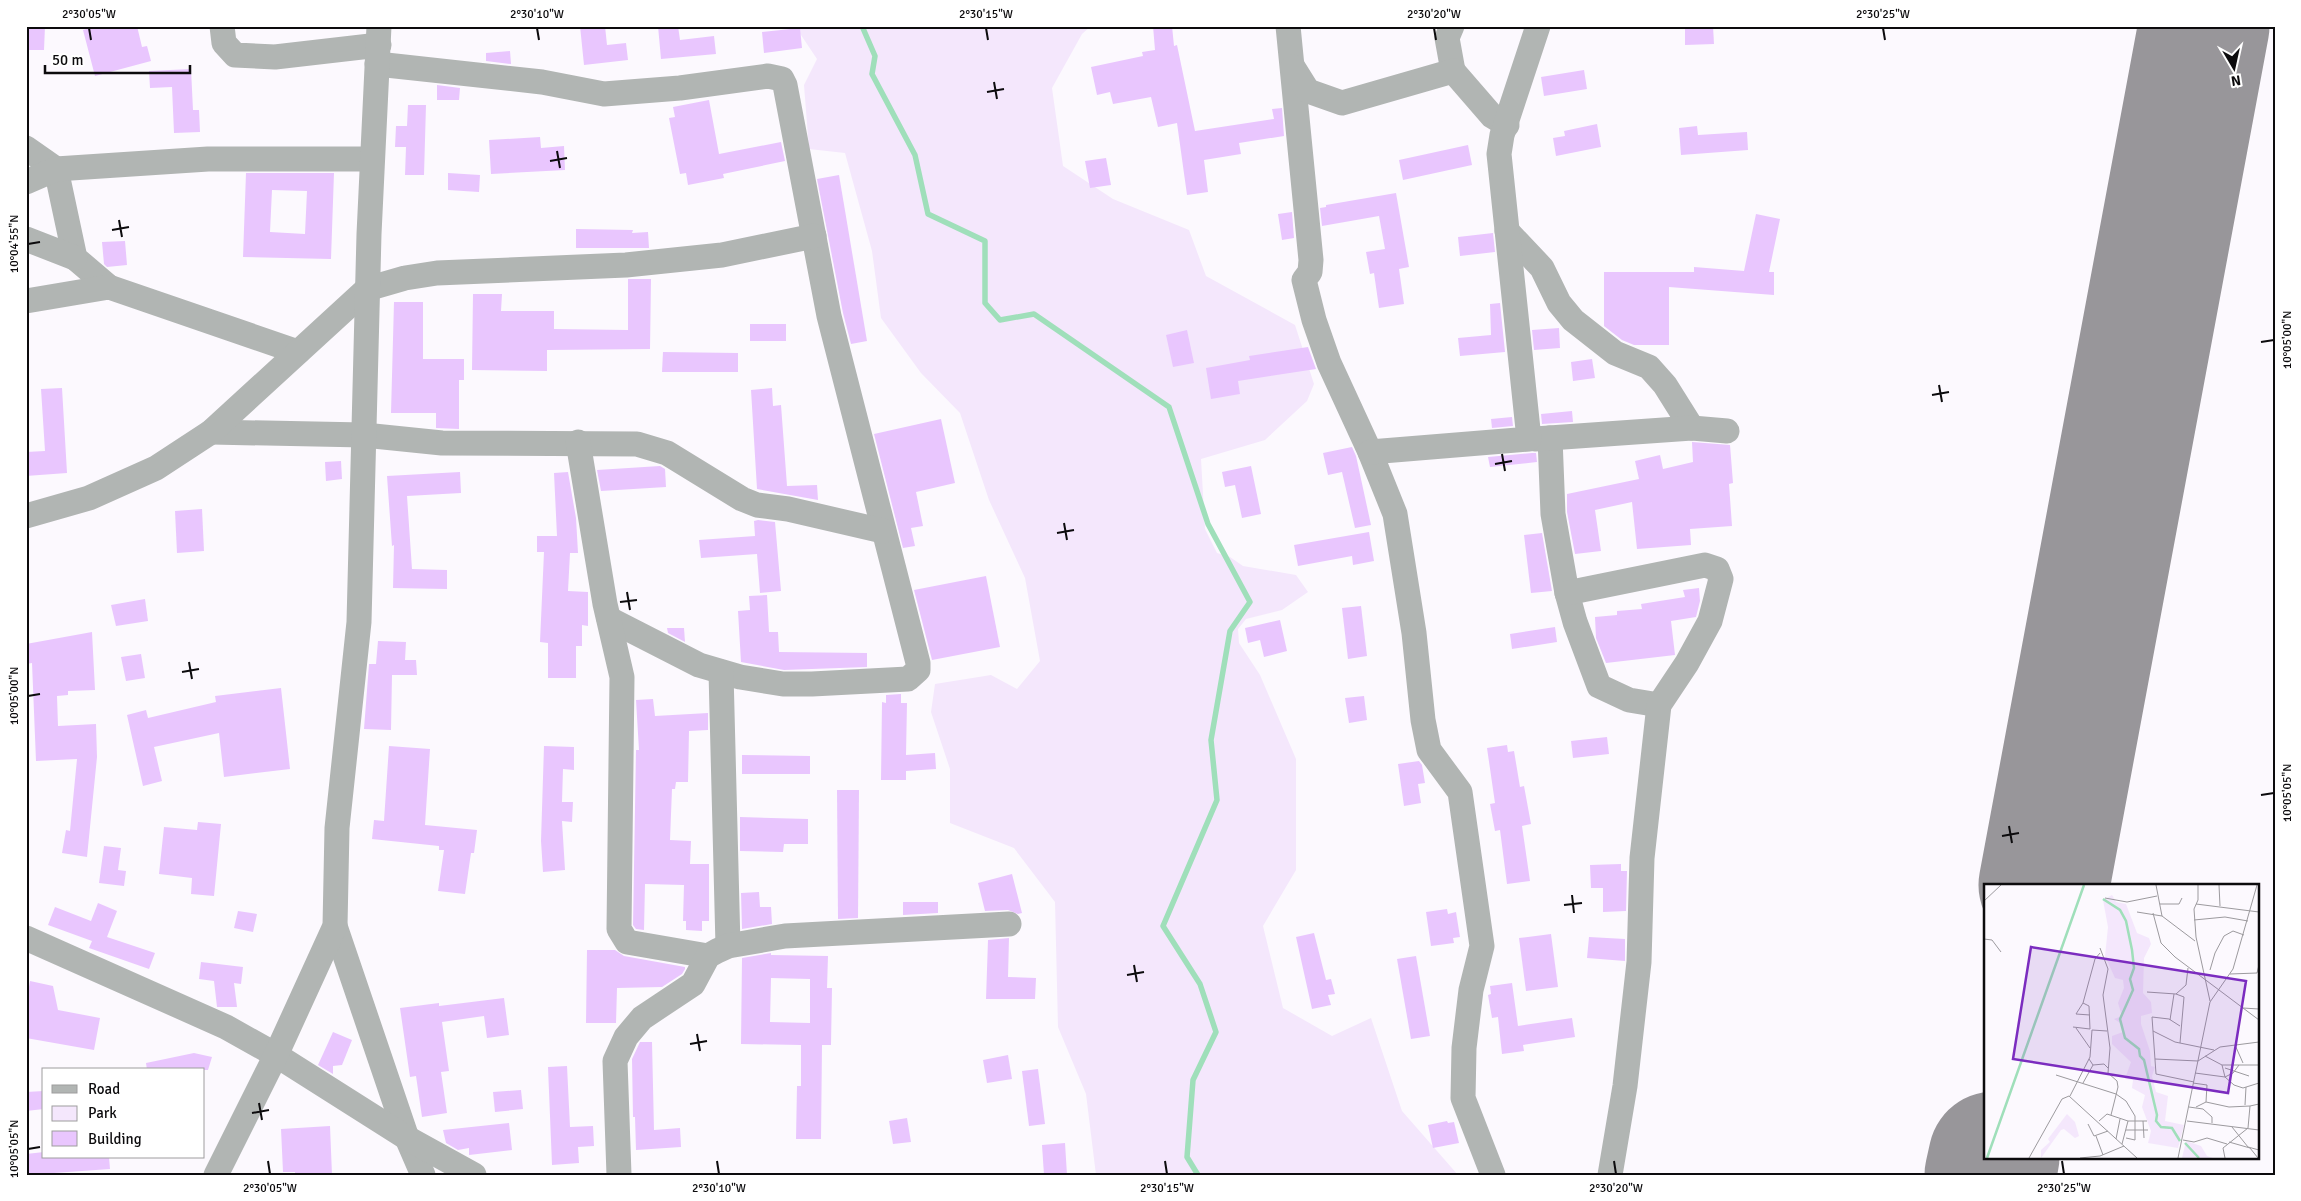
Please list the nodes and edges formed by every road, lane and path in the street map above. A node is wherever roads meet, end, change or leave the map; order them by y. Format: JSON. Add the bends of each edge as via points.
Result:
{"nodes":[{"id":1,"x":222,"y":26,"type":"edge"},
{"id":2,"x":1288,"y":26,"type":"edge"},
{"id":3,"x":1452,"y":26,"type":"edge"},
{"id":4,"x":1538,"y":26,"type":"edge"},
{"id":5,"x":378,"y":45,"type":"edge"},
{"id":6,"x":1292,"y":65,"type":"junction"},
{"id":7,"x":1453,"y":71,"type":"junction"},
{"id":8,"x":1507,"y":124,"type":"junction"},
{"id":9,"x":26,"y":148,"type":"edge"},
{"id":10,"x":372,"y":159,"type":"junction"},
{"id":11,"x":56,"y":169,"type":"junction"},
{"id":12,"x":26,"y":182,"type":"edge"},
{"id":13,"x":1507,"y":231,"type":"junction"},
{"id":14,"x":814,"y":236,"type":"junction"},
{"id":15,"x":26,"y":239,"type":"edge"},
{"id":16,"x":75,"y":258,"type":"junction"},
{"id":17,"x":109,"y":287,"type":"junction"},
{"id":18,"x":367,"y":289,"type":"junction"},
{"id":19,"x":26,"y":301,"type":"edge"},
{"id":20,"x":298,"y":352,"type":"junction"},
{"id":21,"x":1692,"y":428,"type":"junction"},
{"id":22,"x":1727,"y":431,"type":"dead end"},
{"id":23,"x":212,"y":432,"type":"junction"},
{"id":24,"x":364,"y":435,"type":"junction"},
{"id":25,"x":1540,"y":438,"type":"junction"},
{"id":26,"x":578,"y":442,"type":"junction"},
{"id":27,"x":1370,"y":452,"type":"junction"},
{"id":28,"x":26,"y":516,"type":"edge"},
{"id":29,"x":883,"y":532,"type":"junction"},
{"id":30,"x":1567,"y":593,"type":"junction"},
{"id":31,"x":608,"y":619,"type":"junction"},
{"id":32,"x":721,"y":672,"type":"junction"},
{"id":33,"x":1659,"y":705,"type":"junction"},
{"id":34,"x":1009,"y":924,"type":"dead end"},
{"id":35,"x":335,"y":926,"type":"junction"},
{"id":36,"x":26,"y":938,"type":"edge"},
{"id":37,"x":718,"y":951,"type":"junction"},
{"id":38,"x":276,"y":1055,"type":"junction"},
{"id":39,"x":407,"y":1138,"type":"junction"},
{"id":40,"x":216,"y":1175,"type":"edge"},
{"id":41,"x":423,"y":1175,"type":"edge"},
{"id":42,"x":474,"y":1175,"type":"edge"},
{"id":43,"x":619,"y":1175,"type":"edge"},
{"id":44,"x":1493,"y":1175,"type":"edge"},
{"id":45,"x":1610,"y":1175,"type":"edge"}],
"edges":[{"from":1,"to":5,"type":"street","via":[[224,43],[235,56],[275,57]]},
{"from":2,"to":6,"type":"street"},
{"from":3,"to":7,"type":"street","via":[[1448,38]]},
{"from":4,"to":8,"type":"street"},
{"from":5,"to":10,"type":"street"},
{"from":5,"to":14,"type":"street","via":[[604,94],[768,76],[782,79]]},
{"from":6,"to":7,"type":"street","via":[[1308,91],[1342,103]]},
{"from":6,"to":27,"type":"street","via":[[1312,260],[1310,272],[1304,280],[1329,363]]},
{"from":7,"to":8,"type":"street","via":[[1492,116]]},
{"from":8,"to":13,"type":"street","via":[[1499,154]]},
{"from":9,"to":11,"type":"street"},
{"from":10,"to":11,"type":"street","via":[[208,159]]},
{"from":10,"to":18,"type":"street"},
{"from":11,"to":12,"type":"street"},
{"from":11,"to":16,"type":"street"},
{"from":13,"to":21,"type":"street","via":[[1542,268],[1559,303],[1573,320],[1615,353],[1649,367],[1665,385]]},
{"from":13,"to":25,"type":"street"},
{"from":14,"to":18,"type":"street","via":[[722,255],[626,265],[436,273]]},
{"from":14,"to":29,"type":"street","via":[[829,316]]},
{"from":15,"to":16,"type":"street"},
{"from":16,"to":17,"type":"street"},
{"from":17,"to":19,"type":"street"},
{"from":17,"to":20,"type":"street"},
{"from":18,"to":20,"type":"street"},
{"from":18,"to":24,"type":"street"},
{"from":20,"to":23,"type":"street"},
{"from":21,"to":22,"type":"street"},
{"from":21,"to":25,"type":"street"},
{"from":23,"to":24,"type":"street"},
{"from":23,"to":28,"type":"street","via":[[156,468],[90,498]]},
{"from":24,"to":26,"type":"street","via":[[442,443]]},
{"from":24,"to":35,"type":"street","via":[[359,622],[336,828]]},
{"from":25,"to":27,"type":"street"},
{"from":25,"to":30,"type":"street"},
{"from":26,"to":29,"type":"street","via":[[637,444],[666,453],[757,505],[788,509]]},
{"from":26,"to":31,"type":"street"},
{"from":27,"to":44,"type":"street","via":[[1395,514],[1414,632],[1423,720],[1430,750],[1460,792],[1482,946],[1471,990],[1464,1048],[1463,1098]]},
{"from":29,"to":32,"type":"street","via":[[918,663],[914,676],[908,679],[783,684]]},
{"from":30,"to":33,"type":"street","via":[[1574,622],[1599,686],[1629,700]]},
{"from":30,"to":33,"type":"street","via":[[1705,565],[1716,569],[1721,579],[1710,621]]},
{"from":31,"to":32,"type":"street","via":[[698,665]]},
{"from":31,"to":37,"type":"street","via":[[622,677],[618,929],[627,942]]},
{"from":32,"to":37,"type":"street"},
{"from":33,"to":45,"type":"street","via":[[1642,858],[1639,962],[1625,1086]]},
{"from":34,"to":37,"type":"street","via":[[785,936]]},
{"from":35,"to":38,"type":"street"},
{"from":35,"to":39,"type":"street"},
{"from":36,"to":38,"type":"street","via":[[226,1027]]},
{"from":37,"to":43,"type":"street","via":[[692,984],[642,1018],[626,1037],[615,1061]]},
{"from":38,"to":39,"type":"street"},
{"from":38,"to":40,"type":"street"},
{"from":39,"to":41,"type":"street"},
{"from":39,"to":42,"type":"street"}]}
